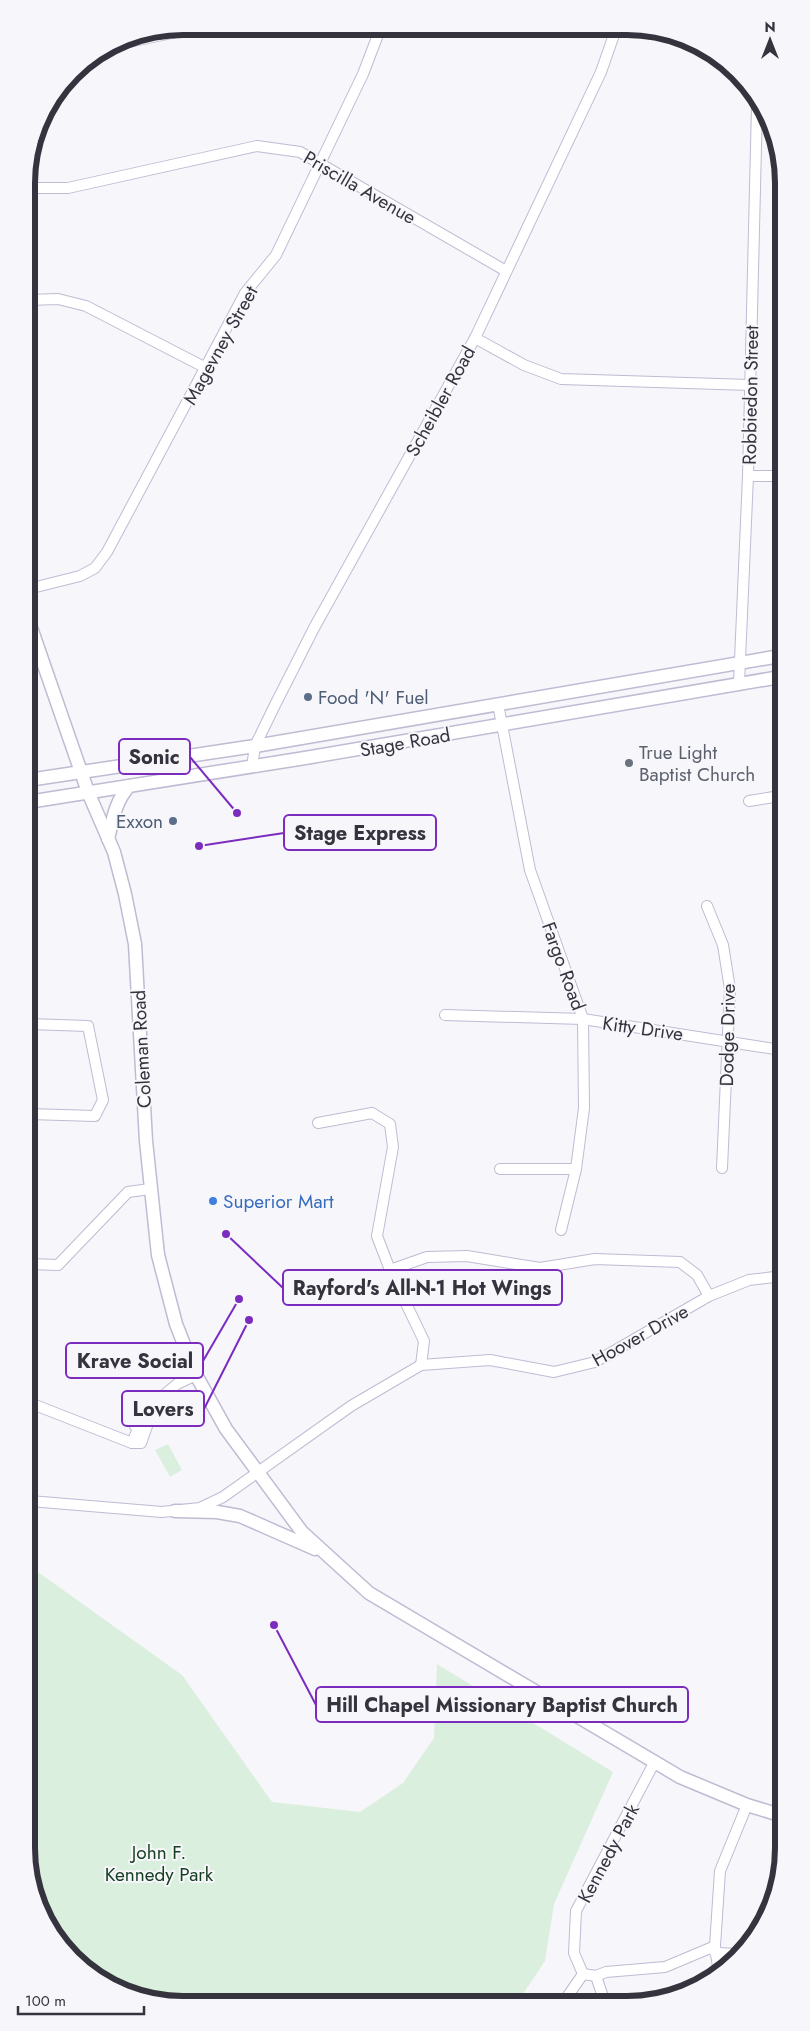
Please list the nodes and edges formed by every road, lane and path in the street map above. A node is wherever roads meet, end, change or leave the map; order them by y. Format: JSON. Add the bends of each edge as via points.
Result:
{"nodes":[{"id":1,"x":378,"y":35,"type":"edge"},
{"id":2,"x":614,"y":35,"type":"edge"},
{"id":3,"x":757,"y":112,"type":"edge"},
{"id":4,"x":320,"y":165,"type":"junction"},
{"id":5,"x":35,"y":188,"type":"edge"},
{"id":6,"x":506,"y":271,"type":"junction"},
{"id":7,"x":35,"y":300,"type":"edge"},
{"id":8,"x":474,"y":338,"type":"junction"},
{"id":9,"x":206,"y":368,"type":"junction"},
{"id":10,"x":750,"y":385,"type":"junction"},
{"id":11,"x":748,"y":476,"type":"junction"},
{"id":12,"x":775,"y":476,"type":"edge"},
{"id":13,"x":35,"y":587,"type":"edge"},
{"id":14,"x":35,"y":640,"type":"edge"},
{"id":15,"x":775,"y":657,"type":"edge"},
{"id":16,"x":740,"y":662,"type":"junction"},
{"id":17,"x":775,"y":678,"type":"edge"},
{"id":18,"x":739,"y":683,"type":"junction"},
{"id":19,"x":498,"y":704,"type":"junction"},
{"id":20,"x":502,"y":725,"type":"junction"},
{"id":21,"x":255,"y":746,"type":"junction"},
{"id":22,"x":252,"y":767,"type":"junction"},
{"id":23,"x":80,"y":772,"type":"junction"},
{"id":24,"x":35,"y":779,"type":"edge"},
{"id":25,"x":129,"y":786,"type":"junction"},
{"id":26,"x":88,"y":792,"type":"junction"},
{"id":27,"x":775,"y":797,"type":"edge"},
{"id":28,"x":35,"y":801,"type":"edge"},
{"id":29,"x":749,"y":801,"type":"dead end"},
{"id":30,"x":108,"y":839,"type":"junction"},
{"id":31,"x":707,"y":906,"type":"dead end"},
{"id":32,"x":445,"y":1015,"type":"dead end"},
{"id":33,"x":583,"y":1019,"type":"junction"},
{"id":34,"x":35,"y":1024,"type":"edge"},
{"id":35,"x":729,"y":1041,"type":"junction"},
{"id":36,"x":775,"y":1049,"type":"edge"},
{"id":37,"x":35,"y":1114,"type":"edge"},
{"id":38,"x":318,"y":1123,"type":"dead end"},
{"id":39,"x":722,"y":1168,"type":"dead end"},
{"id":40,"x":500,"y":1169,"type":"dead end"},
{"id":41,"x":576,"y":1169,"type":"junction"},
{"id":42,"x":150,"y":1189,"type":"junction"},
{"id":43,"x":561,"y":1230,"type":"dead end"},
{"id":44,"x":35,"y":1264,"type":"edge"},
{"id":45,"x":390,"y":1270,"type":"junction"},
{"id":46,"x":775,"y":1277,"type":"edge"},
{"id":47,"x":709,"y":1296,"type":"junction"},
{"id":48,"x":421,"y":1365,"type":"junction"},
{"id":49,"x":196,"y":1375,"type":"junction"},
{"id":50,"x":35,"y":1405,"type":"edge"},
{"id":51,"x":146,"y":1410,"type":"junction"},
{"id":52,"x":132,"y":1443,"type":"junction"},
{"id":53,"x":257,"y":1474,"type":"junction"},
{"id":54,"x":35,"y":1501,"type":"edge"},
{"id":55,"x":175,"y":1511,"type":"junction"},
{"id":56,"x":327,"y":1555,"type":"junction"},
{"id":57,"x":654,"y":1763,"type":"junction"},
{"id":58,"x":747,"y":1805,"type":"junction"},
{"id":59,"x":775,"y":1814,"type":"edge"},
{"id":60,"x":715,"y":1950,"type":"junction"},
{"id":61,"x":731,"y":1953,"type":"edge"},
{"id":62,"x":717,"y":1965,"type":"edge"},
{"id":63,"x":583,"y":1974,"type":"junction"},
{"id":64,"x":596,"y":1976,"type":"junction"},
{"id":65,"x":568,"y":1996,"type":"edge"},
{"id":66,"x":603,"y":1996,"type":"edge"}],
"edges":[{"from":1,"to":4,"type":"street","name":"Magevney Street"},
{"from":2,"to":6,"type":"street","name":"Scheibler Road","via":[[601,72]]},
{"from":3,"to":10,"type":"street","name":"Robbiedon Street"},
{"from":4,"to":5,"type":"street","name":"Priscilla Avenue","via":[[300,152],[257,146],[68,188]]},
{"from":4,"to":6,"type":"street","name":"Priscilla Avenue"},
{"from":4,"to":9,"type":"street","name":"Magevney Street","via":[[276,255],[245,293]]},
{"from":6,"to":8,"type":"street","name":"Scheibler Road"},
{"from":7,"to":9,"type":"street","via":[[58,299],[86,306]]},
{"from":8,"to":10,"type":"street","via":[[524,365],[561,379]]},
{"from":8,"to":21,"type":"street","name":"Scheibler Road","via":[[307,642]]},
{"from":9,"to":13,"type":"street","name":"Magevney Street","via":[[107,552],[95,568],[80,576]]},
{"from":10,"to":11,"type":"street","name":"Robbiedon Street"},
{"from":11,"to":12,"type":"street"},
{"from":11,"to":16,"type":"street","name":"Robbiedon Street"},
{"from":14,"to":23,"type":"main road","name":"Coleman Road"},
{"from":15,"to":16,"type":"main road","name":"Stage Road"},
{"from":16,"to":18,"type":"street","name":"Robbiedon Street"},
{"from":16,"to":19,"type":"main road","name":"Stage Road"},
{"from":17,"to":18,"type":"main road","name":"Stage Road"},
{"from":18,"to":20,"type":"main road","name":"Stage Road"},
{"from":19,"to":20,"type":"street","name":"Fargo Road"},
{"from":19,"to":21,"type":"main road","name":"Stage Road"},
{"from":20,"to":22,"type":"main road","name":"Stage Road"},
{"from":20,"to":33,"type":"street","name":"Fargo Road","via":[[530,870]]},
{"from":21,"to":22,"type":"street","name":"Scheibler Road"},
{"from":21,"to":23,"type":"main road","name":"Stage Road"},
{"from":22,"to":25,"type":"main road","name":"Stage Road"},
{"from":23,"to":24,"type":"main road","name":"Stage Road"},
{"from":23,"to":26,"type":"main road","name":"Coleman Road"},
{"from":25,"to":26,"type":"main road","name":"Stage Road"},
{"from":25,"to":30,"type":"main road","via":[[115,806]]},
{"from":26,"to":28,"type":"main road","name":"Stage Road"},
{"from":26,"to":30,"type":"main road","name":"Coleman Road"},
{"from":27,"to":29,"type":"street"},
{"from":30,"to":42,"type":"main road","name":"Coleman Road","via":[[125,894],[135,944]]},
{"from":31,"to":35,"type":"street","name":"Dodge Drive","via":[[723,945],[730,990]]},
{"from":32,"to":33,"type":"street","name":"Kitty Drive"},
{"from":33,"to":35,"type":"street","name":"Kitty Drive"},
{"from":33,"to":41,"type":"street","name":"Fargo Road","via":[[584,1108]]},
{"from":34,"to":37,"type":"street","via":[[88,1026],[103,1100],[95,1116]]},
{"from":35,"to":36,"type":"street","name":"Kitty Drive"},
{"from":35,"to":39,"type":"street","name":"Dodge Drive"},
{"from":38,"to":45,"type":"street","via":[[372,1113],[390,1124],[393,1147],[377,1236]]},
{"from":40,"to":41,"type":"street"},
{"from":41,"to":43,"type":"street","name":"Fargo Road"},
{"from":42,"to":44,"type":"street","via":[[128,1192],[58,1265]]},
{"from":42,"to":49,"type":"main road","name":"Coleman Road","via":[[158,1255],[176,1324]]},
{"from":45,"to":47,"type":"street","via":[[426,1257],[467,1256],[540,1268],[595,1259],[680,1262],[697,1275]]},
{"from":45,"to":48,"type":"street","via":[[424,1341]]},
{"from":46,"to":47,"type":"street","name":"Hoover Drive","via":[[749,1280]]},
{"from":47,"to":48,"type":"street","name":"Hoover Drive","via":[[595,1362],[554,1372],[490,1360]]},
{"from":48,"to":53,"type":"street","name":"Hoover Drive","via":[[351,1406]]},
{"from":49,"to":51,"type":"street","via":[[177,1384]]},
{"from":49,"to":53,"type":"main road","name":"Coleman Road","via":[[226,1429]]},
{"from":50,"to":52,"type":"street"},
{"from":51,"to":52,"type":"street","via":[[134,1413],[132,1421],[137,1429]]},
{"from":51,"to":52,"type":"street","via":[[151,1415],[146,1432],[141,1443]]},
{"from":53,"to":55,"type":"street","name":"Hoover Drive","via":[[200,1508]]},
{"from":53,"to":56,"type":"main road","name":"Coleman Road","via":[[302,1532]]},
{"from":54,"to":55,"type":"street","name":"Hoover Drive"},
{"from":55,"to":56,"type":"main road","via":[[240,1516]]},
{"from":56,"to":57,"type":"main road","name":"Coleman Road","via":[[369,1593]]},
{"from":57,"to":58,"type":"main road","name":"Coleman Road"},
{"from":57,"to":63,"type":"street","name":"Kennedy Park","via":[[576,1910],[574,1953]]},
{"from":58,"to":59,"type":"main road","name":"Coleman Road"},
{"from":58,"to":60,"type":"street","via":[[720,1871]]},
{"from":60,"to":61,"type":"street"},
{"from":60,"to":62,"type":"street"},
{"from":60,"to":64,"type":"street","via":[[665,1967],[606,1972]]},
{"from":63,"to":64,"type":"street"},
{"from":63,"to":65,"type":"street"},
{"from":64,"to":66,"type":"street"}]}
